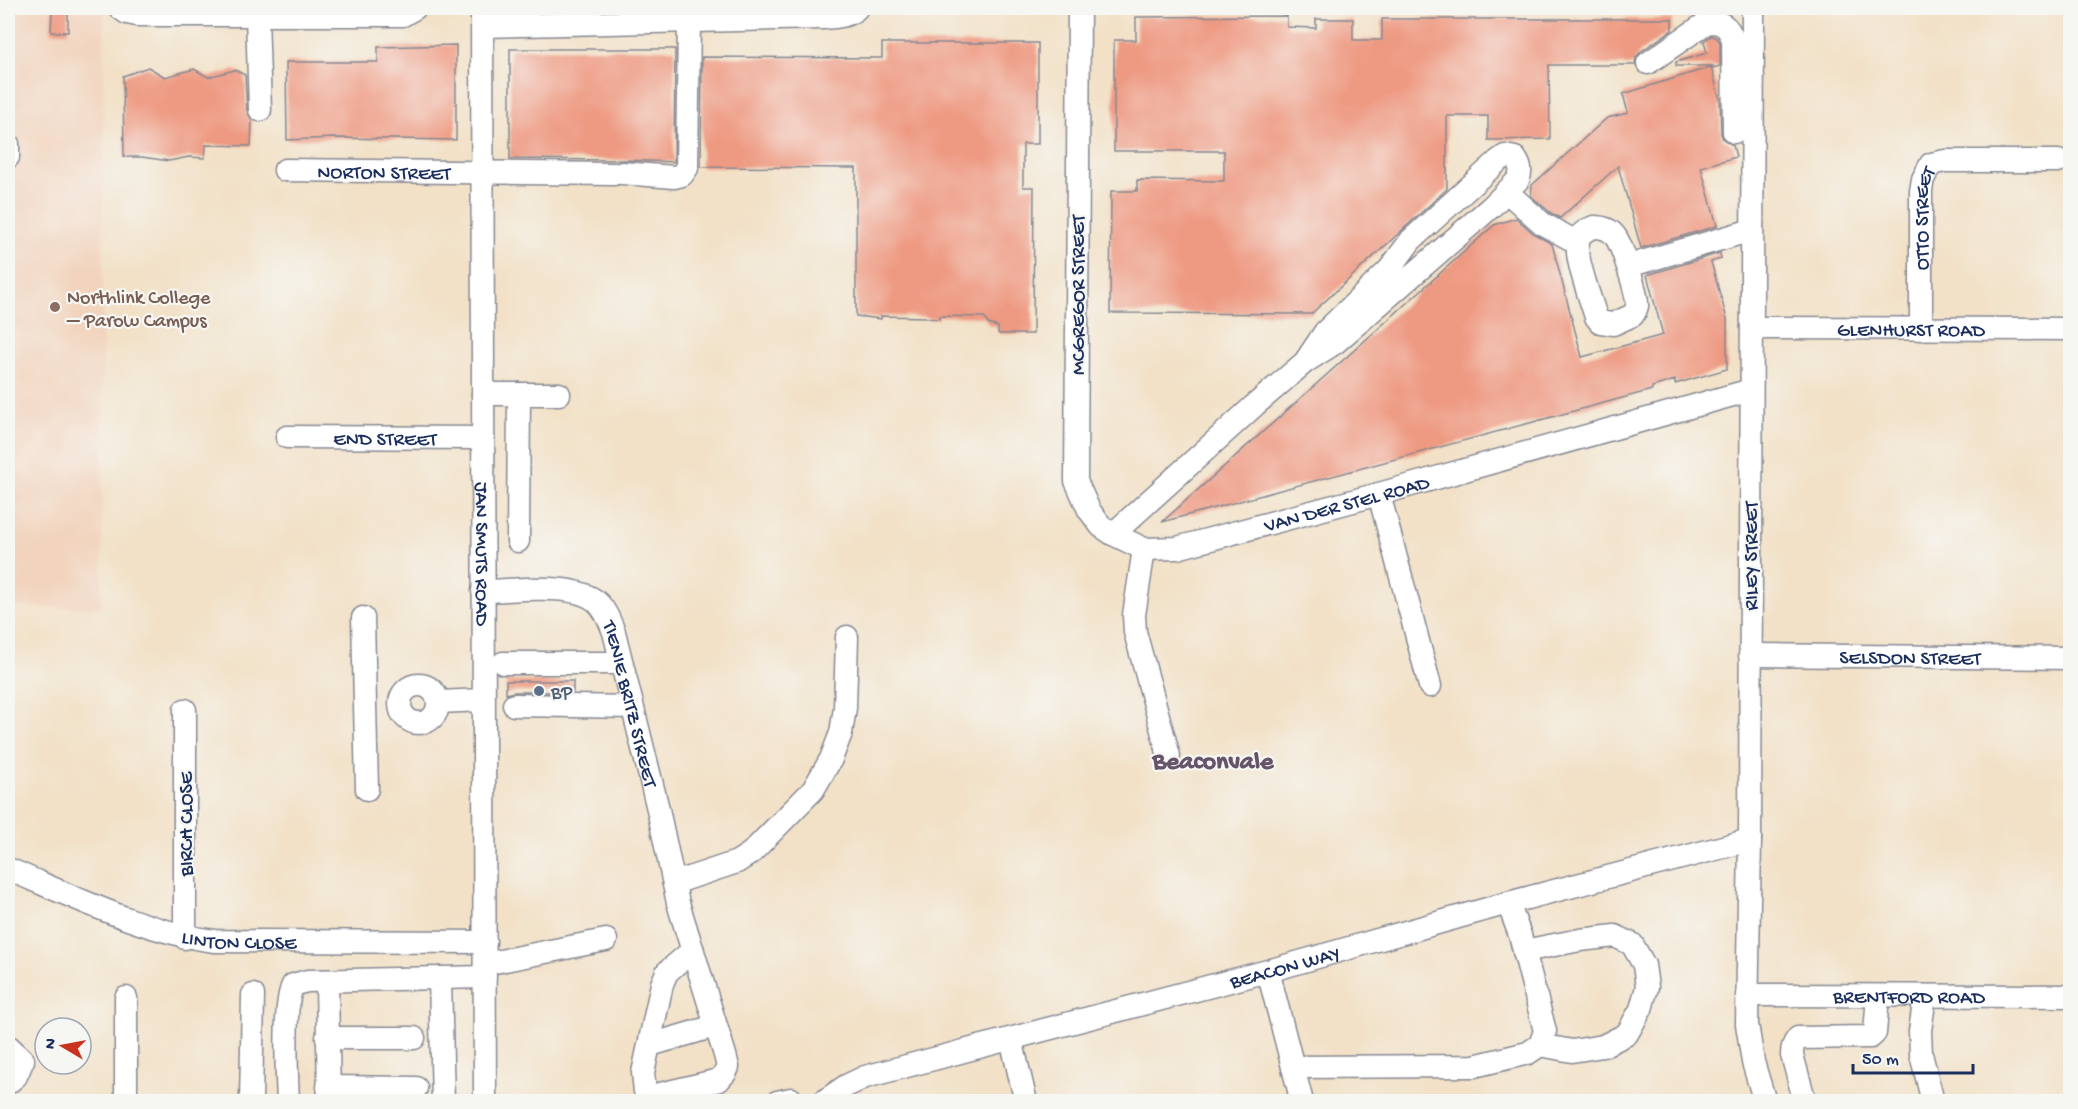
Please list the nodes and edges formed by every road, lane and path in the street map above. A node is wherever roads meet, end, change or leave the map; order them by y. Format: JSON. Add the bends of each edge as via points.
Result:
{"nodes":[{"id":1,"x":120,"y":8,"type":"edge"},
{"id":2,"x":415,"y":8,"type":"edge"},
{"id":3,"x":857,"y":8,"type":"edge"},
{"id":4,"x":1079,"y":8,"type":"edge"},
{"id":5,"x":1753,"y":8,"type":"edge"},
{"id":6,"x":762,"y":14,"type":"edge"},
{"id":7,"x":257,"y":15,"type":"junction"},
{"id":8,"x":483,"y":17,"type":"edge"},
{"id":9,"x":689,"y":21,"type":"junction"},
{"id":10,"x":1648,"y":63,"type":"dead end"},
{"id":11,"x":1743,"y":102,"type":"junction"},
{"id":12,"x":260,"y":110,"type":"dead end"},
{"id":13,"x":1734,"y":132,"type":"dead end"},
{"id":14,"x":8,"y":144,"type":"edge"},
{"id":15,"x":8,"y":158,"type":"edge"},
{"id":16,"x":2058,"y":161,"type":"dead end"},
{"id":17,"x":285,"y":170,"type":"dead end"},
{"id":18,"x":483,"y":173,"type":"junction"},
{"id":19,"x":1507,"y":192,"type":"junction"},
{"id":20,"x":1752,"y":230,"type":"junction"},
{"id":21,"x":1578,"y":243,"type":"junction"},
{"id":22,"x":1628,"y":266,"type":"junction"},
{"id":23,"x":1752,"y":328,"type":"junction"},
{"id":24,"x":1921,"y":329,"type":"junction"},
{"id":25,"x":2070,"y":329,"type":"edge"},
{"id":26,"x":1305,"y":362,"type":"junction"},
{"id":27,"x":1751,"y":390,"type":"junction"},
{"id":28,"x":483,"y":394,"type":"junction"},
{"id":29,"x":519,"y":394,"type":"junction"},
{"id":30,"x":559,"y":394,"type":"dead end"},
{"id":31,"x":287,"y":437,"type":"dead end"},
{"id":32,"x":483,"y":438,"type":"junction"},
{"id":33,"x":1379,"y":494,"type":"junction"},
{"id":34,"x":1113,"y":534,"type":"junction"},
{"id":35,"x":518,"y":541,"type":"dead end"},
{"id":36,"x":1144,"y":549,"type":"junction"},
{"id":37,"x":483,"y":591,"type":"junction"},
{"id":38,"x":363,"y":618,"type":"dead end"},
{"id":39,"x":847,"y":636,"type":"dead end"},
{"id":40,"x":1750,"y":655,"type":"junction"},
{"id":41,"x":2070,"y":658,"type":"edge"},
{"id":42,"x":503,"y":663,"type":"dead end"},
{"id":43,"x":621,"y":663,"type":"junction"},
{"id":44,"x":1430,"y":686,"type":"dead end"},
{"id":45,"x":483,"y":700,"type":"junction"},
{"id":46,"x":365,"y":705,"type":"junction"},
{"id":47,"x":514,"y":705,"type":"dead end"},
{"id":48,"x":633,"y":707,"type":"junction"},
{"id":49,"x":185,"y":710,"type":"dead end"},
{"id":50,"x":1168,"y":756,"type":"dead end"},
{"id":51,"x":367,"y":789,"type":"dead end"},
{"id":52,"x":1750,"y":840,"type":"junction"},
{"id":53,"x":8,"y":869,"type":"edge"},
{"id":54,"x":674,"y":883,"type":"junction"},
{"id":55,"x":1508,"y":903,"type":"junction"},
{"id":56,"x":185,"y":938,"type":"junction"},
{"id":57,"x":606,"y":940,"type":"dead end"},
{"id":58,"x":693,"y":950,"type":"junction"},
{"id":59,"x":1524,"y":951,"type":"junction"},
{"id":60,"x":485,"y":961,"type":"junction"},
{"id":61,"x":1268,"y":971,"type":"junction"},
{"id":62,"x":440,"y":978,"type":"junction"},
{"id":63,"x":327,"y":981,"type":"junction"},
{"id":64,"x":253,"y":995,"type":"dead end"},
{"id":65,"x":1747,"y":995,"type":"junction"},
{"id":66,"x":1878,"y":996,"type":"junction"},
{"id":67,"x":1925,"y":996,"type":"junction"},
{"id":68,"x":2070,"y":996,"type":"edge"},
{"id":69,"x":126,"y":998,"type":"dead end"},
{"id":70,"x":715,"y":1026,"type":"junction"},
{"id":71,"x":327,"y":1038,"type":"junction"},
{"id":72,"x":414,"y":1038,"type":"dead end"},
{"id":73,"x":1011,"y":1039,"type":"junction"},
{"id":74,"x":650,"y":1045,"type":"junction"},
{"id":75,"x":1539,"y":1045,"type":"junction"},
{"id":76,"x":8,"y":1046,"type":"edge"},
{"id":77,"x":1293,"y":1067,"type":"junction"},
{"id":78,"x":8,"y":1083,"type":"edge"},
{"id":79,"x":416,"y":1088,"type":"dead end"},
{"id":80,"x":328,"y":1094,"type":"edge"},
{"id":81,"x":126,"y":1101,"type":"edge"},
{"id":82,"x":250,"y":1101,"type":"edge"},
{"id":83,"x":288,"y":1101,"type":"edge"},
{"id":84,"x":443,"y":1101,"type":"edge"},
{"id":85,"x":485,"y":1101,"type":"edge"},
{"id":86,"x":777,"y":1101,"type":"edge"},
{"id":87,"x":793,"y":1101,"type":"edge"},
{"id":88,"x":823,"y":1101,"type":"edge"},
{"id":89,"x":1026,"y":1101,"type":"edge"},
{"id":90,"x":1302,"y":1101,"type":"edge"},
{"id":91,"x":1765,"y":1101,"type":"edge"},
{"id":92,"x":1805,"y":1101,"type":"edge"},
{"id":93,"x":1933,"y":1101,"type":"edge"}],
"edges":[{"from":1,"to":7,"type":"street","via":[[137,15]]},
{"from":2,"to":7,"type":"street","via":[[403,15]]},
{"from":3,"to":6,"type":"street","via":[[845,15],[822,18]]},
{"from":4,"to":34,"type":"street","name":"MCGREGOR STREET","via":[[1076,481],[1089,510]]},
{"from":5,"to":11,"type":"street","name":"RILEY STREET"},
{"from":6,"to":9,"type":"street"},
{"from":7,"to":12,"type":"street"},
{"from":8,"to":9,"type":"street"},
{"from":8,"to":18,"type":"street","name":"JAN SMUTS ROAD"},
{"from":9,"to":18,"type":"street","name":"NORTON STREET","via":[[687,168],[682,175]]},
{"from":10,"to":11,"type":"street","via":[[1706,23],[1723,24],[1733,40]]},
{"from":11,"to":13,"type":"street"},
{"from":11,"to":20,"type":"street","name":"RILEY STREET"},
{"from":14,"to":15,"type":"street"},
{"from":16,"to":24,"type":"street","name":"OTTO STREET","via":[[1931,164],[1921,191]]},
{"from":17,"to":18,"type":"street","name":"NORTON STREET"},
{"from":18,"to":28,"type":"street","name":"JAN SMUTS ROAD"},
{"from":19,"to":21,"type":"street","via":[[1543,224]]},
{"from":19,"to":26,"type":"street","via":[[1335,344]]},
{"from":19,"to":26,"type":"street","via":[[1521,175],[1521,168],[1510,156],[1498,161],[1411,240],[1389,270],[1325,333]]},
{"from":20,"to":22,"type":"street"},
{"from":20,"to":23,"type":"street","name":"RILEY STREET"},
{"from":21,"to":22,"type":"street","via":[[1586,230],[1602,227],[1617,238]]},
{"from":21,"to":22,"type":"street","via":[[1600,322],[1612,324],[1628,319],[1636,310]]},
{"from":23,"to":24,"type":"street","name":"GLENHURST ROAD"},
{"from":23,"to":27,"type":"street","name":"RILEY STREET"},
{"from":24,"to":25,"type":"street","name":"GLENHURST ROAD"},
{"from":26,"to":34,"type":"street"},
{"from":27,"to":33,"type":"street","name":"VAN DER STEL ROAD"},
{"from":27,"to":40,"type":"street","name":"RILEY STREET"},
{"from":28,"to":29,"type":"street"},
{"from":28,"to":32,"type":"street","name":"JAN SMUTS ROAD"},
{"from":29,"to":30,"type":"street"},
{"from":29,"to":35,"type":"street"},
{"from":31,"to":32,"type":"street","name":"END STREET"},
{"from":32,"to":37,"type":"street","name":"JAN SMUTS ROAD"},
{"from":33,"to":36,"type":"street","name":"VAN DER STEL ROAD","via":[[1176,548]]},
{"from":33,"to":44,"type":"street"},
{"from":34,"to":36,"type":"street","name":"MCGREGOR STREET"},
{"from":36,"to":50,"type":"street","via":[[1135,632]]},
{"from":37,"to":43,"type":"street","name":"TIENIE BRITZ STREET","via":[[570,589],[586,594],[608,616]]},
{"from":37,"to":45,"type":"street","name":"JAN SMUTS ROAD"},
{"from":38,"to":46,"type":"street"},
{"from":39,"to":54,"type":"street","via":[[841,733],[813,790],[751,853],[737,862]]},
{"from":40,"to":41,"type":"street","name":"SELSDON STREET"},
{"from":40,"to":52,"type":"street","name":"RILEY STREET"},
{"from":42,"to":43,"type":"street"},
{"from":43,"to":48,"type":"street","name":"TIENIE BRITZ STREET"},
{"from":45,"to":46,"type":"street","via":[[439,702],[433,719],[416,724],[402,713],[400,704]]},
{"from":45,"to":60,"type":"street","name":"JAN SMUTS ROAD"},
{"from":46,"to":51,"type":"street"},
{"from":47,"to":48,"type":"street"},
{"from":48,"to":54,"type":"street","name":"TIENIE BRITZ STREET"},
{"from":49,"to":56,"type":"street","name":"BIRCH CLOSE"},
{"from":52,"to":55,"type":"street","name":"BEACON WAY"},
{"from":52,"to":65,"type":"street","name":"RILEY STREET"},
{"from":53,"to":56,"type":"street","name":"LINTON CLOSE"},
{"from":54,"to":58,"type":"street","name":"TIENIE BRITZ STREET"},
{"from":55,"to":59,"type":"street"},
{"from":55,"to":61,"type":"street","name":"BEACON WAY"},
{"from":56,"to":60,"type":"street","name":"LINTON CLOSE"},
{"from":57,"to":60,"type":"street"},
{"from":58,"to":70,"type":"street","name":"TIENIE BRITZ STREET"},
{"from":58,"to":74,"type":"street","via":[[673,965],[664,978]]},
{"from":59,"to":75,"type":"street","via":[[1545,1031]]},
{"from":59,"to":75,"type":"street","via":[[1615,936],[1632,944],[1644,965],[1647,987],[1641,1009],[1627,1034],[1603,1046],[1572,1051]]},
{"from":60,"to":62,"type":"street"},
{"from":60,"to":85,"type":"street","name":"JAN SMUTS ROAD"},
{"from":61,"to":73,"type":"street","name":"BEACON WAY"},
{"from":61,"to":77,"type":"street"},
{"from":62,"to":63,"type":"street"},
{"from":62,"to":84,"type":"street"},
{"from":63,"to":71,"type":"street"},
{"from":63,"to":83,"type":"street","via":[[300,982],[289,992]]},
{"from":64,"to":82,"type":"street"},
{"from":65,"to":66,"type":"street","name":"BRENTFORD ROAD"},
{"from":65,"to":91,"type":"street","name":"RILEY STREET","via":[[1749,1042]]},
{"from":66,"to":67,"type":"street","name":"BRENTFORD ROAD"},
{"from":66,"to":92,"type":"street","via":[[1875,1033],[1871,1037],[1798,1038],[1795,1042],[1792,1055]]},
{"from":67,"to":68,"type":"street","name":"BRENTFORD ROAD"},
{"from":67,"to":93,"type":"street","via":[[1920,1041]]},
{"from":69,"to":81,"type":"street"},
{"from":70,"to":74,"type":"street"},
{"from":70,"to":74,"type":"street","name":"TIENIE BRITZ STREET","via":[[728,1067],[719,1080],[658,1096],[648,1095],[643,1073]]},
{"from":71,"to":72,"type":"street"},
{"from":71,"to":80,"type":"street"},
{"from":73,"to":88,"type":"street","name":"BEACON WAY","via":[[865,1077]]},
{"from":73,"to":89,"type":"street"},
{"from":75,"to":77,"type":"street","via":[[1528,1053],[1474,1066]]},
{"from":76,"to":78,"type":"street","via":[[23,1060]]},
{"from":77,"to":90,"type":"street"},
{"from":79,"to":80,"type":"street"},
{"from":86,"to":87,"type":"street"}]}
